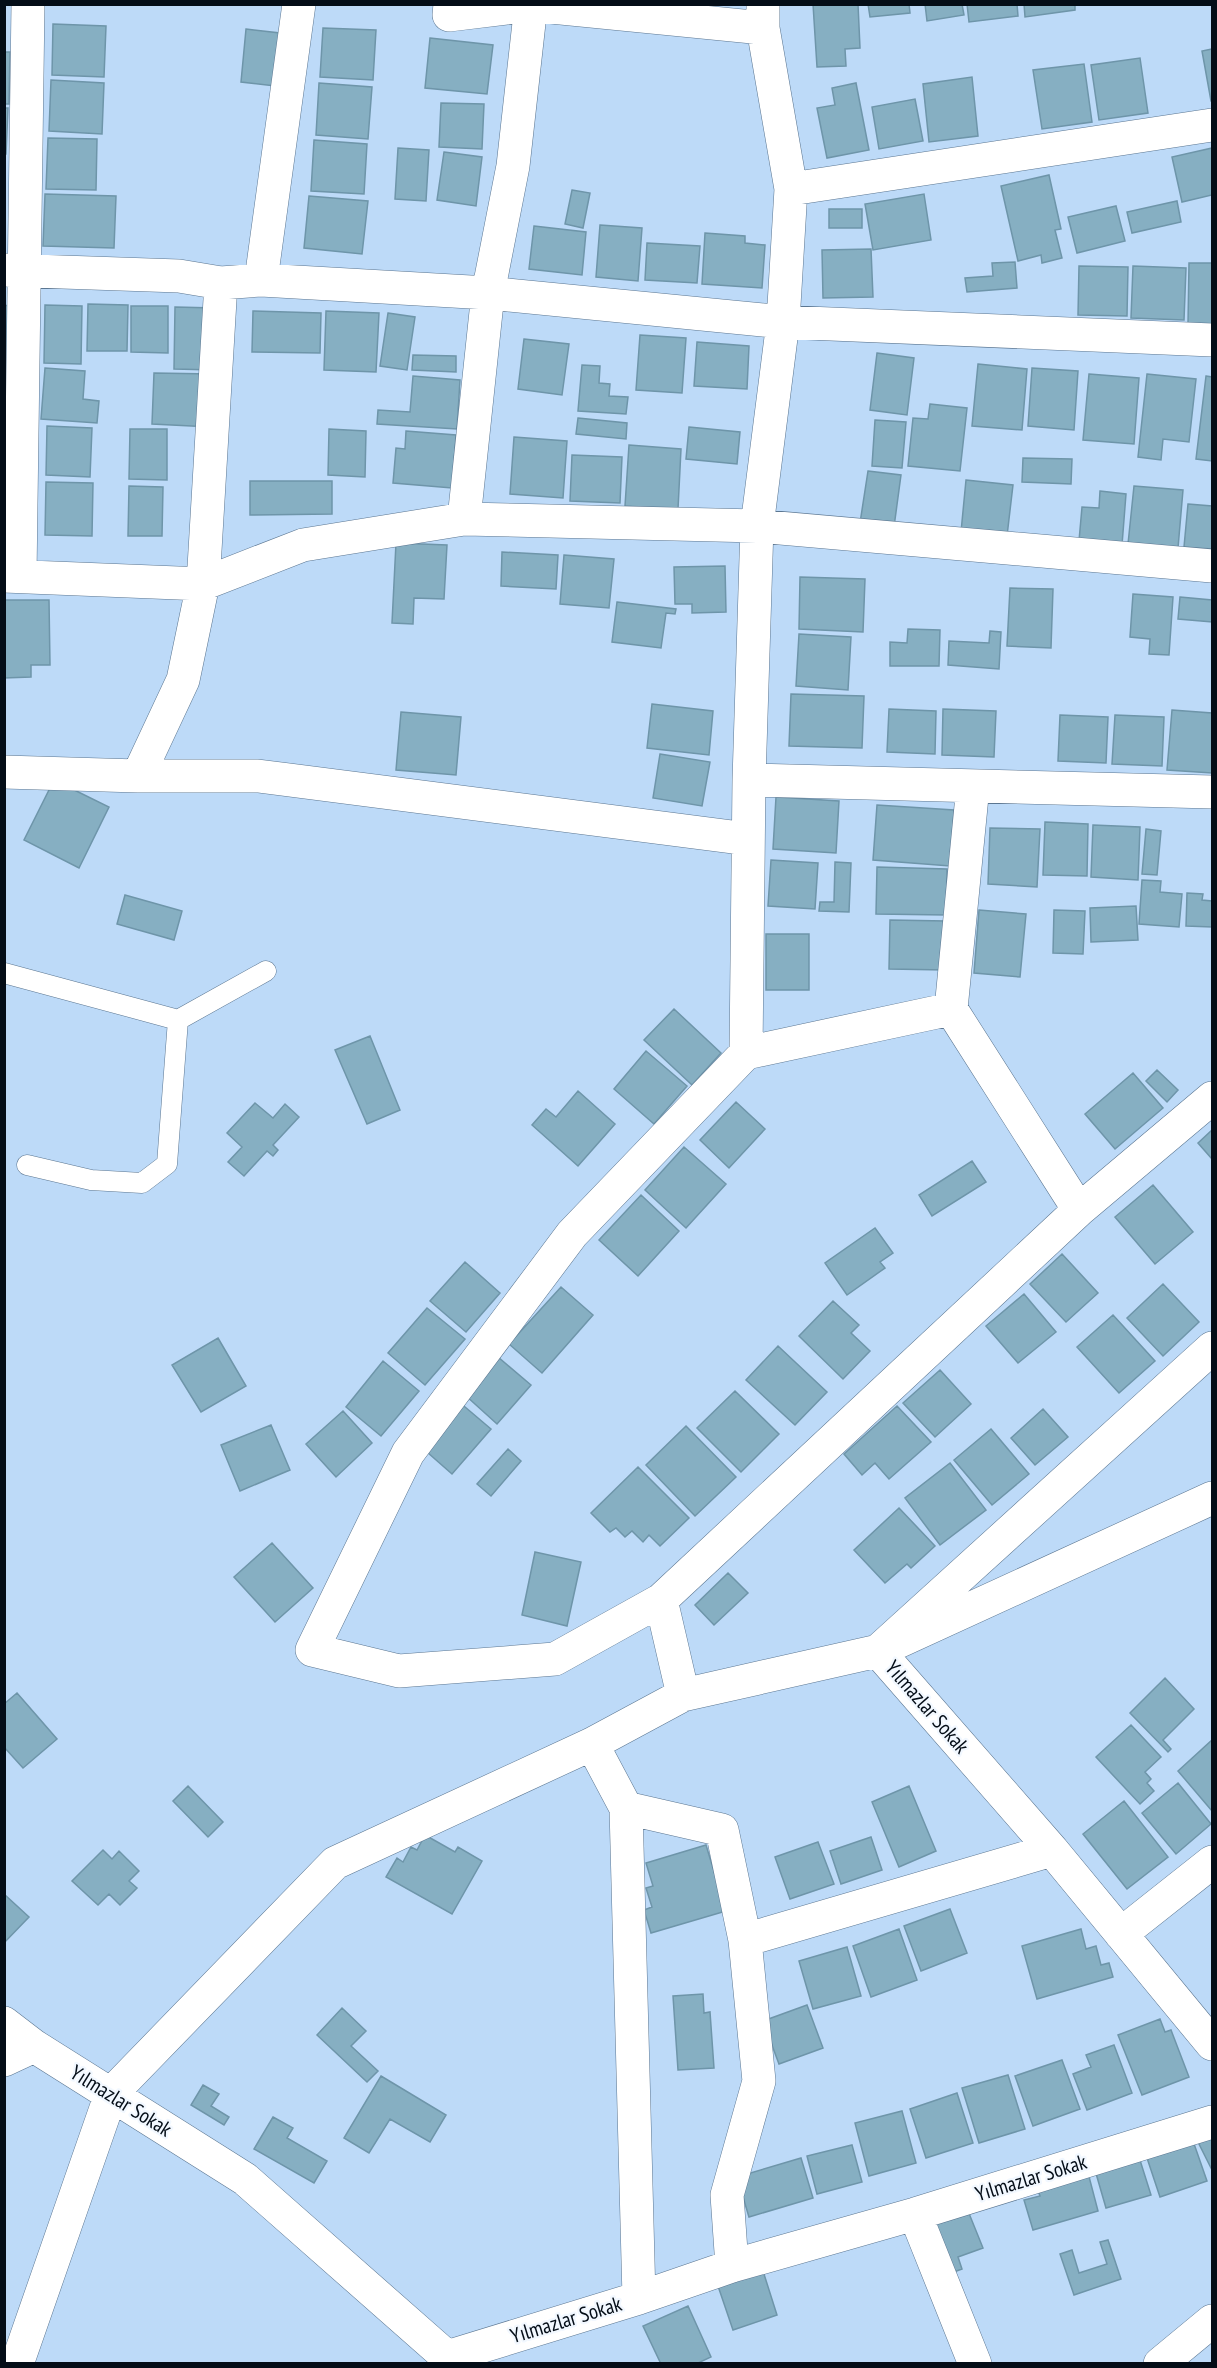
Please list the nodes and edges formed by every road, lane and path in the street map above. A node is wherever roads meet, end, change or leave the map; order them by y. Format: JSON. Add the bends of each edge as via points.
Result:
{"nodes":[{"id":1,"x":28,"y":4,"type":"edge"},
{"id":2,"x":299,"y":4,"type":"edge"},
{"id":3,"x":450,"y":4,"type":"edge"},
{"id":4,"x":531,"y":5,"type":"edge"},
{"id":5,"x":763,"y":16,"type":"edge"},
{"id":6,"x":1212,"y":125,"type":"edge"},
{"id":7,"x":791,"y":189,"type":"junction"},
{"id":8,"x":14,"y":270,"type":"edge"},
{"id":9,"x":261,"y":280,"type":"junction"},
{"id":10,"x":221,"y":283,"type":"junction"},
{"id":11,"x":488,"y":293,"type":"junction"},
{"id":12,"x":783,"y":322,"type":"junction"},
{"id":13,"x":1212,"y":340,"type":"edge"},
{"id":14,"x":464,"y":519,"type":"junction"},
{"id":15,"x":757,"y":526,"type":"junction"},
{"id":16,"x":1212,"y":566,"type":"edge"},
{"id":17,"x":12,"y":576,"type":"edge"},
{"id":18,"x":203,"y":584,"type":"junction"},
{"id":19,"x":4,"y":772,"type":"edge"},
{"id":20,"x":138,"y":776,"type":"junction"},
{"id":21,"x":749,"y":780,"type":"junction"},
{"id":22,"x":973,"y":786,"type":"junction"},
{"id":23,"x":1212,"y":792,"type":"edge"},
{"id":24,"x":748,"y":839,"type":"junction"},
{"id":25,"x":266,"y":971,"type":"dead end"},
{"id":26,"x":4,"y":973,"type":"edge"},
{"id":27,"x":951,"y":1009,"type":"junction"},
{"id":28,"x":178,"y":1020,"type":"junction"},
{"id":29,"x":746,"y":1053,"type":"junction"},
{"id":30,"x":1212,"y":1098,"type":"edge"},
{"id":31,"x":27,"y":1165,"type":"dead end"},
{"id":32,"x":1079,"y":1210,"type":"junction"},
{"id":33,"x":1212,"y":1348,"type":"edge"},
{"id":34,"x":1212,"y":1498,"type":"edge"},
{"id":35,"x":661,"y":1600,"type":"junction"},
{"id":36,"x":878,"y":1651,"type":"junction"},
{"id":37,"x":682,"y":1695,"type":"junction"},
{"id":38,"x":592,"y":1744,"type":"junction"},
{"id":39,"x":626,"y":1808,"type":"junction"},
{"id":40,"x":1052,"y":1850,"type":"junction"},
{"id":41,"x":1212,"y":1862,"type":"edge"},
{"id":42,"x":1121,"y":1934,"type":"junction"},
{"id":43,"x":745,"y":1940,"type":"junction"},
{"id":44,"x":4,"y":2023,"type":"edge"},
{"id":45,"x":1212,"y":2044,"type":"edge"},
{"id":46,"x":34,"y":2046,"type":"junction"},
{"id":47,"x":4,"y":2060,"type":"edge"},
{"id":48,"x":111,"y":2094,"type":"junction"},
{"id":49,"x":1212,"y":2122,"type":"edge"},
{"id":50,"x":915,"y":2214,"type":"junction"},
{"id":51,"x":732,"y":2266,"type":"junction"},
{"id":52,"x":639,"y":2298,"type":"junction"},
{"id":53,"x":1212,"y":2321,"type":"edge"},
{"id":54,"x":447,"y":2361,"type":"edge"},
{"id":55,"x":17,"y":2364,"type":"edge"},
{"id":56,"x":975,"y":2364,"type":"edge"},
{"id":57,"x":1160,"y":2364,"type":"edge"}],
"edges":[{"from":1,"to":8,"type":"street"},
{"from":2,"to":9,"type":"street"},
{"from":3,"to":4,"type":"street","via":[[449,15]]},
{"from":4,"to":5,"type":"street"},
{"from":4,"to":11,"type":"street","via":[[513,166]]},
{"from":5,"to":7,"type":"street"},
{"from":6,"to":7,"type":"street"},
{"from":7,"to":12,"type":"street"},
{"from":8,"to":10,"type":"street","via":[[179,276]]},
{"from":8,"to":17,"type":"street"},
{"from":9,"to":10,"type":"street"},
{"from":9,"to":11,"type":"street"},
{"from":10,"to":18,"type":"street"},
{"from":11,"to":12,"type":"street"},
{"from":11,"to":14,"type":"street"},
{"from":12,"to":13,"type":"street"},
{"from":12,"to":15,"type":"street"},
{"from":14,"to":15,"type":"street"},
{"from":14,"to":18,"type":"street","via":[[303,545]]},
{"from":15,"to":16,"type":"street"},
{"from":15,"to":21,"type":"street"},
{"from":17,"to":18,"type":"street"},
{"from":18,"to":20,"type":"street","via":[[183,680]]},
{"from":19,"to":20,"type":"street"},
{"from":20,"to":24,"type":"street","via":[[258,776]]},
{"from":21,"to":22,"type":"street"},
{"from":21,"to":24,"type":"street"},
{"from":22,"to":23,"type":"street"},
{"from":22,"to":27,"type":"street"},
{"from":24,"to":29,"type":"street"},
{"from":25,"to":28,"type":"lane"},
{"from":26,"to":28,"type":"lane"},
{"from":27,"to":29,"type":"street"},
{"from":27,"to":32,"type":"street"},
{"from":28,"to":31,"type":"lane","via":[[167,1164],[142,1183],[91,1180]]},
{"from":29,"to":35,"type":"street","via":[[572,1234],[408,1453],[312,1650],[399,1671],[555,1659]]},
{"from":30,"to":32,"type":"street"},
{"from":32,"to":35,"type":"street"},
{"from":33,"to":36,"type":"street"},
{"from":34,"to":36,"type":"street","name":"Yılmazlar Sokak"},
{"from":35,"to":37,"type":"street"},
{"from":36,"to":37,"type":"street"},
{"from":36,"to":40,"type":"street","name":"Yılmazlar Sokak"},
{"from":37,"to":38,"type":"street"},
{"from":38,"to":39,"type":"street"},
{"from":38,"to":48,"type":"street","via":[[335,1863]]},
{"from":39,"to":43,"type":"street","via":[[722,1830]]},
{"from":39,"to":52,"type":"street"},
{"from":40,"to":42,"type":"street","name":"Yılmazlar Sokak"},
{"from":40,"to":43,"type":"street"},
{"from":41,"to":42,"type":"street"},
{"from":42,"to":45,"type":"street","name":"Yılmazlar Sokak"},
{"from":43,"to":51,"type":"street","via":[[759,2081],[727,2195]]},
{"from":44,"to":46,"type":"street","name":"Yılmazlar Sokak"},
{"from":46,"to":47,"type":"street"},
{"from":46,"to":48,"type":"street","name":"Yılmazlar Sokak"},
{"from":48,"to":54,"type":"street","name":"Yılmazlar Sokak","via":[[245,2179]]},
{"from":48,"to":55,"type":"street"},
{"from":49,"to":50,"type":"street","name":"Yılmazlar Sokak"},
{"from":50,"to":51,"type":"street","name":"Yılmazlar Sokak"},
{"from":50,"to":56,"type":"street"},
{"from":51,"to":52,"type":"street","name":"Yılmazlar Sokak"},
{"from":52,"to":54,"type":"street","name":"Yılmazlar Sokak"},
{"from":53,"to":57,"type":"street"}]}
